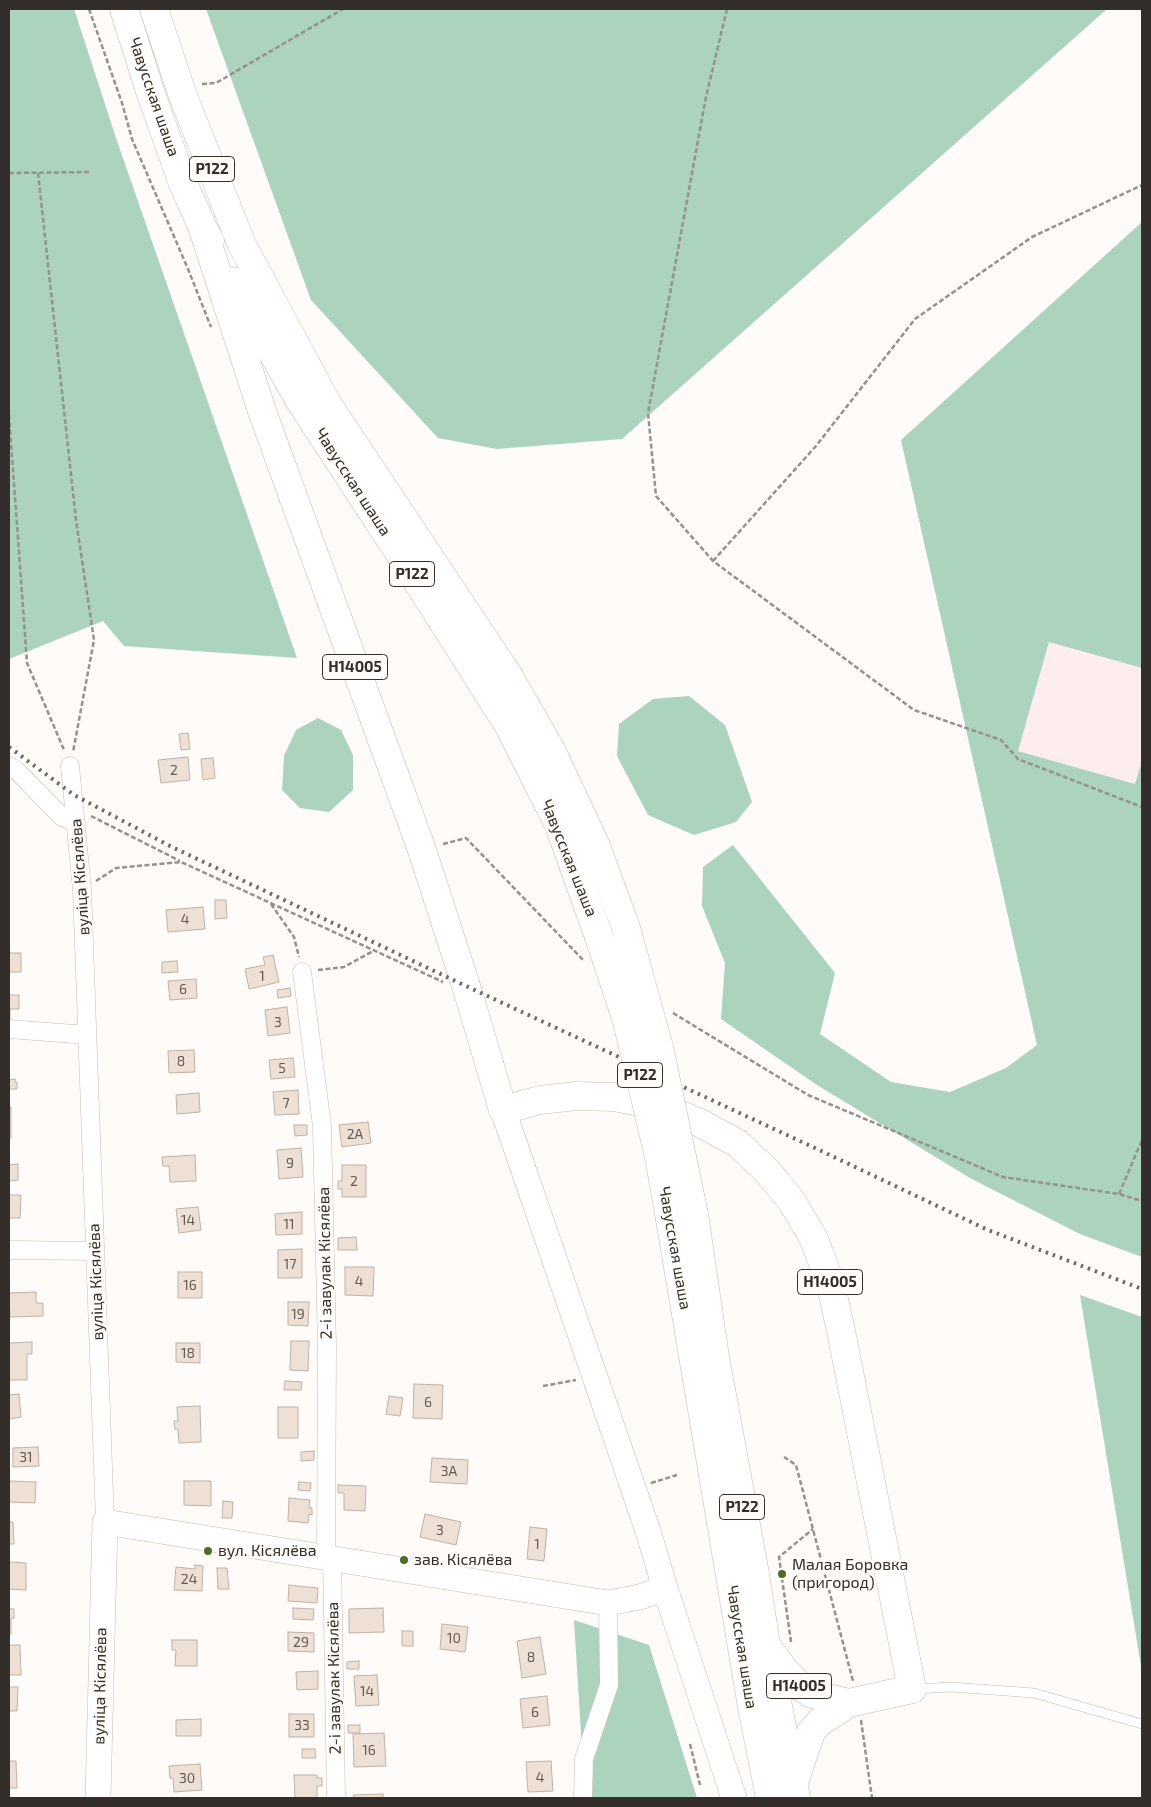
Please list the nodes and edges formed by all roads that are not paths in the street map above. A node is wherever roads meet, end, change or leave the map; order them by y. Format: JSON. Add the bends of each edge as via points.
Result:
{"nodes":[{"id":1,"x":124,"y":9,"type":"edge"},
{"id":2,"x":154,"y":9,"type":"edge"},
{"id":3,"x":202,"y":226,"type":"junction"},
{"id":4,"x":9,"y":766,"type":"edge"},
{"id":5,"x":70,"y":766,"type":"road end"},
{"id":6,"x":76,"y":816,"type":"junction"},
{"id":7,"x":302,"y":972,"type":"road end"},
{"id":8,"x":9,"y":1029,"type":"edge"},
{"id":9,"x":88,"y":1035,"type":"junction"},
{"id":10,"x":503,"y":1110,"type":"junction"},
{"id":11,"x":682,"y":1217,"type":"junction"},
{"id":12,"x":9,"y":1250,"type":"edge"},
{"id":13,"x":95,"y":1251,"type":"junction"},
{"id":14,"x":104,"y":1522,"type":"junction"},
{"id":15,"x":329,"y":1557,"type":"junction"},
{"id":16,"x":665,"y":1588,"type":"junction"},
{"id":17,"x":608,"y":1602,"type":"junction"},
{"id":18,"x":779,"y":1648,"type":"junction"},
{"id":19,"x":912,"y":1689,"type":"junction"},
{"id":20,"x":854,"y":1702,"type":"junction"},
{"id":21,"x":1142,"y":1724,"type":"edge"},
{"id":22,"x":794,"y":1791,"type":"edge"},
{"id":23,"x":98,"y":1798,"type":"edge"},
{"id":24,"x":336,"y":1798,"type":"edge"},
{"id":25,"x":583,"y":1798,"type":"edge"},
{"id":26,"x":734,"y":1798,"type":"edge"},
{"id":27,"x":770,"y":1798,"type":"edge"}],
"edges":[{"from":1,"to":3,"type":"main road","name":"Чавусская шаша","number":"Р122","via":[[182,181]]},
{"from":2,"to":11,"type":"main road","name":"Чавусская шаша","number":"Р122","bridge":true,"via":[[182,96],[242,245],[328,405],[508,675],[551,750],[596,846],[626,928],[659,1047]]},
{"from":3,"to":10,"type":"main road","number":"Н14005","via":[[262,410],[422,850]]},
{"from":3,"to":11,"type":"main road","name":"Чавусская шаша","number":"Р122","bridge":true,"via":[[300,401],[509,726],[559,826],[627,1021],[659,1157]]},
{"from":4,"to":6,"type":"street","via":[[62,817]]},
{"from":5,"to":6,"type":"street","name":"вуліца Кісялёва"},
{"from":6,"to":9,"type":"street","name":"вуліца Кісялёва"},
{"from":7,"to":15,"type":"street","name":"2-і завулак Кісялёва","via":[[322,1126]]},
{"from":8,"to":9,"type":"street"},
{"from":9,"to":13,"type":"street","name":"вуліца Кісялёва"},
{"from":10,"to":16,"type":"street","number":"Н14005"},
{"from":10,"to":19,"type":"main road","number":"Н14005","via":[[540,1100],[576,1096],[614,1097],[656,1105],[737,1143],[791,1200],[814,1239],[830,1282]]},
{"from":11,"to":18,"type":"main road","name":"Чавусская шаша","number":"Р122","via":[[716,1357],[755,1574]]},
{"from":11,"to":27,"type":"main road","name":"Чавусская шаша","number":"Р122","via":[[752,1707]]},
{"from":12,"to":13,"type":"street"},
{"from":13,"to":14,"type":"street","name":"вуліца Кісялёва"},
{"from":14,"to":15,"type":"street"},
{"from":14,"to":23,"type":"street","name":"вуліца Кісялёва"},
{"from":15,"to":17,"type":"street"},
{"from":15,"to":24,"type":"street","name":"2-і завулак Кісялёва"},
{"from":16,"to":17,"type":"street","via":[[640,1598]]},
{"from":16,"to":26,"type":"street","number":"Н14005"},
{"from":17,"to":25,"type":"street","via":[[609,1685],[584,1759]]},
{"from":18,"to":20,"type":"main road","number":"Н14005","via":[[785,1671],[801,1687],[812,1694]]},
{"from":18,"to":22,"type":"main road","name":"Чавусская шаша","number":"Р122"},
{"from":19,"to":20,"type":"main road","number":"Н14005"},
{"from":19,"to":21,"type":"lane","via":[[951,1687],[1034,1693]]},
{"from":20,"to":22,"type":"main road","number":"Н14005","via":[[820,1722],[811,1732]]}]}
